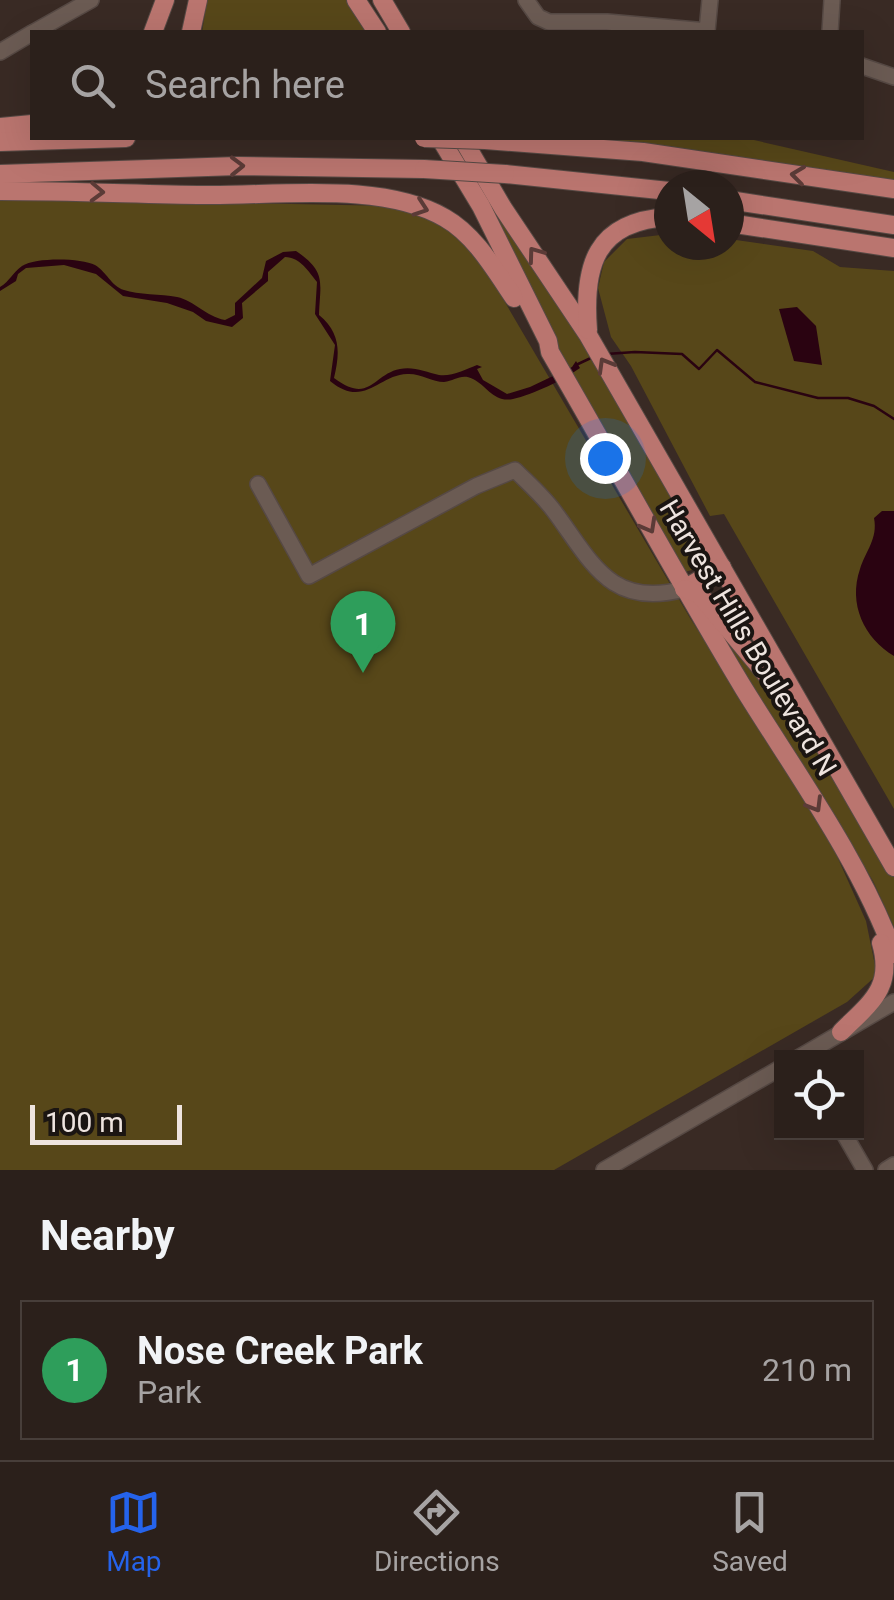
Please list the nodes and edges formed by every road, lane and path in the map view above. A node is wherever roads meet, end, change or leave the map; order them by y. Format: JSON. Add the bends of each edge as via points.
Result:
{"nodes":[{"id":1,"x":90,"y":0,"type":"edge"},
{"id":2,"x":165,"y":0,"type":"edge"},
{"id":3,"x":198,"y":0,"type":"edge"},
{"id":4,"x":356,"y":0,"type":"edge"},
{"id":5,"x":382,"y":0,"type":"edge"},
{"id":6,"x":526,"y":0,"type":"edge"},
{"id":7,"x":710,"y":0,"type":"edge"},
{"id":8,"x":832,"y":0,"type":"edge"},
{"id":9,"x":38,"y":30,"type":"edge"},
{"id":10,"x":154,"y":30,"type":"edge"},
{"id":11,"x":192,"y":30,"type":"edge"},
{"id":12,"x":376,"y":30,"type":"edge"},
{"id":13,"x":400,"y":30,"type":"edge"},
{"id":14,"x":689,"y":30,"type":"edge"},
{"id":15,"x":710,"y":30,"type":"edge"},
{"id":16,"x":830,"y":30,"type":"edge"},
{"id":17,"x":30,"y":35,"type":"edge"},
{"id":18,"x":0,"y":52,"type":"edge"},
{"id":19,"x":864,"y":67,"type":"edge"},
{"id":20,"x":894,"y":77,"type":"edge"},
{"id":21,"x":30,"y":124,"type":"edge"},
{"id":22,"x":0,"y":127,"type":"edge"},
{"id":23,"x":63,"y":140,"type":"edge"},
{"id":24,"x":441,"y":140,"type":"edge"},
{"id":25,"x":463,"y":140,"type":"edge"},
{"id":26,"x":485,"y":140,"type":"edge"},
{"id":27,"x":544,"y":140,"type":"edge"},
{"id":28,"x":0,"y":142,"type":"edge"},
{"id":29,"x":643,"y":152,"type":"junction"},
{"id":30,"x":0,"y":174,"type":"edge"},
{"id":31,"x":654,"y":189,"type":"edge"},
{"id":32,"x":894,"y":189,"type":"edge"},
{"id":33,"x":0,"y":191,"type":"edge"},
{"id":34,"x":744,"y":202,"type":"edge"},
{"id":35,"x":654,"y":218,"type":"edge"},
{"id":36,"x":894,"y":224,"type":"edge"},
{"id":37,"x":744,"y":226,"type":"edge"},
{"id":38,"x":894,"y":248,"type":"edge"},
{"id":39,"x":588,"y":336,"type":"junction"},
{"id":40,"x":550,"y":352,"type":"junction"},
{"id":41,"x":258,"y":484,"type":"dead end"},
{"id":42,"x":722,"y":567,"type":"junction"},
{"id":43,"x":684,"y":588,"type":"junction"},
{"id":44,"x":823,"y":743,"type":"junction"},
{"id":45,"x":894,"y":867,"type":"edge"},
{"id":46,"x":856,"y":872,"type":"junction"},
{"id":47,"x":894,"y":954,"type":"edge"},
{"id":48,"x":894,"y":1002,"type":"edge"},
{"id":49,"x":841,"y":1032,"type":"junction"},
{"id":50,"x":811,"y":1050,"type":"edge"},
{"id":51,"x":774,"y":1072,"type":"edge"},
{"id":52,"x":848,"y":1140,"type":"edge"},
{"id":53,"x":894,"y":1165,"type":"edge"},
{"id":54,"x":604,"y":1170,"type":"edge"},
{"id":55,"x":865,"y":1170,"type":"edge"},
{"id":56,"x":886,"y":1170,"type":"edge"}],
"edges":[{"from":1,"to":9,"type":"street"},
{"from":2,"to":10,"type":"main road"},
{"from":3,"to":11,"type":"main road"},
{"from":4,"to":12,"type":"main road"},
{"from":5,"to":13,"type":"main road"},
{"from":6,"to":14,"type":"street","via":[[549,22]]},
{"from":7,"to":15,"type":"street"},
{"from":8,"to":16,"type":"street"},
{"from":17,"to":18,"type":"street"},
{"from":19,"to":20,"type":"street"},
{"from":21,"to":22,"type":"main road"},
{"from":23,"to":28,"type":"main road"},
{"from":24,"to":40,"type":"main road","via":[[493,230]]},
{"from":39,"to":25,"type":"main road","name":"Harvest Hills Boulevard N","one_way":true},
{"from":26,"to":29,"type":"main road","bridge":true},
{"from":27,"to":29,"type":"main road"},
{"from":32,"to":29,"type":"main road","one_way":true},
{"from":30,"to":31,"type":"main road","one_way":true,"bridge":true,"via":[[236,166],[424,169]]},
{"from":33,"to":40,"type":"main road","one_way":true,"via":[[334,195],[414,205],[468,236]]},
{"from":34,"to":36,"type":"main road"},
{"from":35,"to":39,"type":"main road","via":[[624,228],[590,266]]},
{"from":37,"to":38,"type":"main road"},
{"from":42,"to":39,"type":"main road","name":"Harvest Hills Boulevard N","one_way":true},
{"from":40,"to":43,"type":"main road","name":"Harvest Hills Boulevard N","one_way":true},
{"from":41,"to":43,"type":"street","via":[[309,576],[515,470],[594,566],[621,587],[650,595]]},
{"from":42,"to":43,"type":"main road"},
{"from":42,"to":44,"type":"main road","name":"Harvest Hills Boulevard N"},
{"from":43,"to":44,"type":"main road","via":[[700,595]]},
{"from":43,"to":46,"type":"main road","name":"Harvest Hills Boulevard N","one_way":true},
{"from":44,"to":45,"type":"main road","name":"Harvest Hills Boulevard N"},
{"from":46,"to":47,"type":"main road","name":"Harvest Hills Boulevard N"},
{"from":46,"to":49,"type":"main road","via":[[887,970],[880,993]]},
{"from":48,"to":49,"type":"street"},
{"from":49,"to":50,"type":"street"},
{"from":51,"to":54,"type":"street"},
{"from":52,"to":55,"type":"street"},
{"from":53,"to":56,"type":"street"}]}
